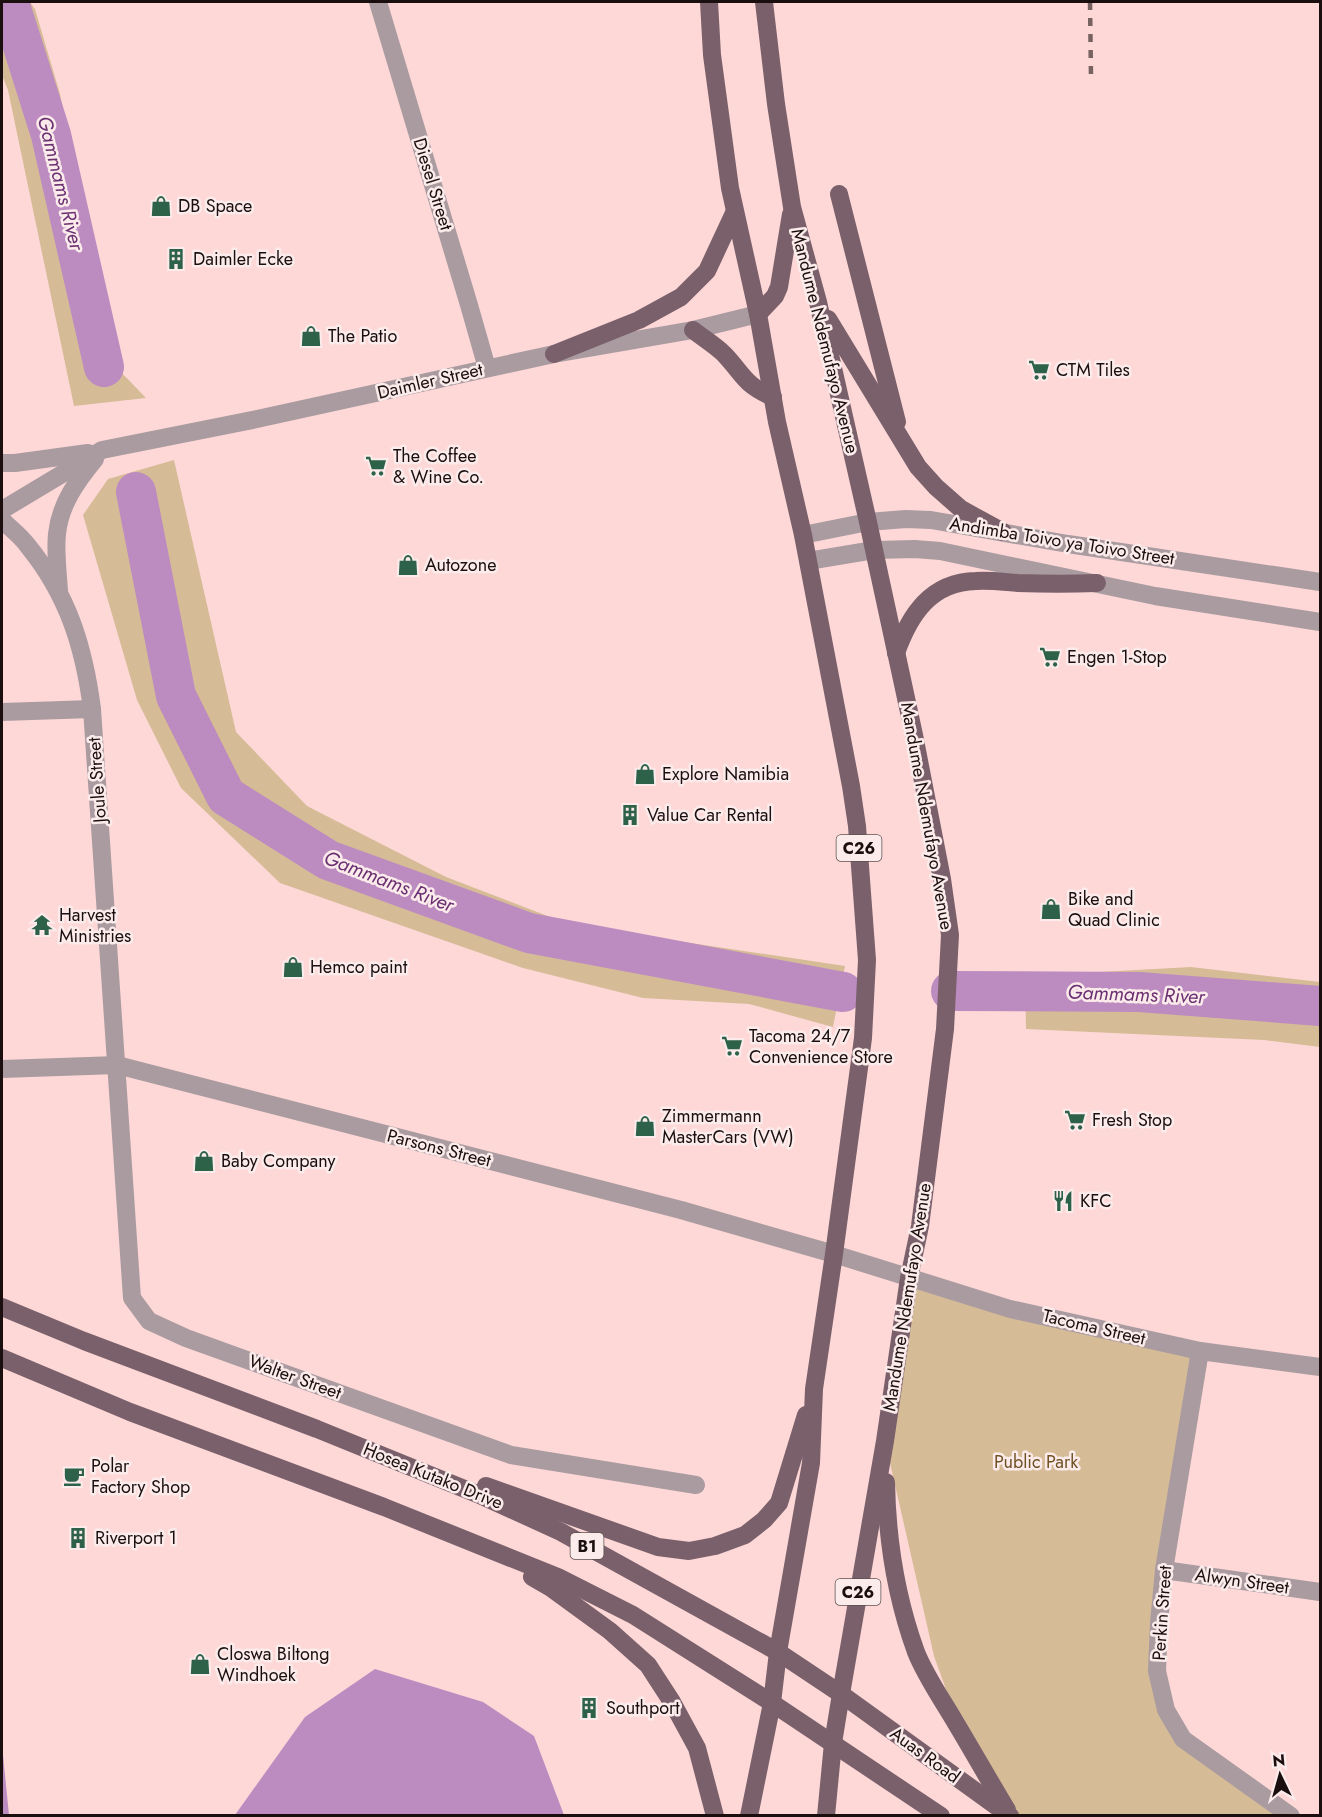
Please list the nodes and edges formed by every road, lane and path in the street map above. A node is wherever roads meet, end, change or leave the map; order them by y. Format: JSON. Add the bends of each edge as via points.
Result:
{"nodes":[{"id":1,"x":378,"y":2,"type":"edge"},
{"id":2,"x":709,"y":2,"type":"edge"},
{"id":3,"x":764,"y":2,"type":"edge"},
{"id":4,"x":839,"y":194,"type":"dead end"},
{"id":5,"x":792,"y":207,"type":"junction"},
{"id":6,"x":735,"y":213,"type":"junction"},
{"id":7,"x":818,"y":302,"type":"junction"},
{"id":8,"x":758,"y":314,"type":"junction"},
{"id":9,"x":693,"y":330,"type":"junction"},
{"id":10,"x":554,"y":354,"type":"junction"},
{"id":11,"x":487,"y":368,"type":"junction"},
{"id":12,"x":773,"y":397,"type":"junction"},
{"id":13,"x":902,"y":443,"type":"junction"},
{"id":14,"x":102,"y":450,"type":"junction"},
{"id":15,"x":2,"y":463,"type":"edge"},
{"id":16,"x":2,"y":510,"type":"edge"},
{"id":17,"x":2,"y":520,"type":"edge"},
{"id":18,"x":868,"y":522,"type":"junction"},
{"id":19,"x":1003,"y":532,"type":"junction"},
{"id":20,"x":803,"y":535,"type":"junction"},
{"id":21,"x":874,"y":550,"type":"junction"},
{"id":22,"x":808,"y":561,"type":"junction"},
{"id":23,"x":1320,"y":582,"type":"edge"},
{"id":24,"x":1098,"y":583,"type":"junction"},
{"id":25,"x":59,"y":593,"type":"junction"},
{"id":26,"x":1320,"y":622,"type":"edge"},
{"id":27,"x":896,"y":654,"type":"junction"},
{"id":28,"x":92,"y":709,"type":"junction"},
{"id":29,"x":2,"y":712,"type":"edge"},
{"id":30,"x":117,"y":1065,"type":"junction"},
{"id":31,"x":2,"y":1069,"type":"edge"},
{"id":32,"x":834,"y":1254,"type":"junction"},
{"id":33,"x":872,"y":1266,"type":"joint"},
{"id":34,"x":909,"y":1278,"type":"junction"},
{"id":35,"x":2,"y":1307,"type":"edge"},
{"id":36,"x":1200,"y":1351,"type":"junction"},
{"id":37,"x":2,"y":1358,"type":"edge"},
{"id":38,"x":1320,"y":1367,"type":"edge"},
{"id":39,"x":814,"y":1389,"type":"junction"},
{"id":40,"x":317,"y":1429,"type":"junction"},
{"id":41,"x":885,"y":1441,"type":"junction"},
{"id":42,"x":696,"y":1485,"type":"dead end"},
{"id":43,"x":474,"y":1542,"type":"junction"},
{"id":44,"x":1164,"y":1570,"type":"junction"},
{"id":45,"x":1320,"y":1592,"type":"edge"},
{"id":46,"x":778,"y":1652,"type":"junction"},
{"id":47,"x":841,"y":1694,"type":"junction"},
{"id":48,"x":772,"y":1702,"type":"junction"},
{"id":49,"x":833,"y":1743,"type":"junction"},
{"id":50,"x":715,"y":1815,"type":"edge"},
{"id":51,"x":749,"y":1815,"type":"edge"},
{"id":52,"x":826,"y":1815,"type":"edge"},
{"id":53,"x":941,"y":1815,"type":"edge"},
{"id":54,"x":1010,"y":1815,"type":"edge"},
{"id":55,"x":1291,"y":1815,"type":"edge"}],
"edges":[{"from":1,"to":11,"type":"street","name":"Diesel Street"},
{"from":2,"to":6,"type":"main road","number":"C26","via":[[719,113]]},
{"from":3,"to":5,"type":"main road","name":"Mandume Ndemufayo Avenue","number":"C26"},
{"from":4,"to":13,"type":"main road"},
{"from":5,"to":7,"type":"main road","name":"Mandume Ndemufayo Avenue","number":"C26"},
{"from":5,"to":8,"type":"main road","via":[[779,287]]},
{"from":6,"to":8,"type":"main road","number":"C26"},
{"from":6,"to":10,"type":"main road","via":[[707,271],[681,297],[639,320]]},
{"from":7,"to":13,"type":"main road"},
{"from":7,"to":18,"type":"main road","name":"Mandume Ndemufayo Avenue","number":"C26"},
{"from":8,"to":9,"type":"street","name":"Daimler Street"},
{"from":8,"to":12,"type":"main road","number":"C26"},
{"from":9,"to":10,"type":"street","name":"Daimler Street"},
{"from":9,"to":12,"type":"main road","via":[[723,352],[748,384]]},
{"from":10,"to":11,"type":"street","name":"Daimler Street"},
{"from":11,"to":14,"type":"street","name":"Daimler Street"},
{"from":12,"to":20,"type":"main road","number":"C26"},
{"from":13,"to":19,"type":"main road","via":[[936,488],[961,509]]},
{"from":14,"to":15,"type":"street","name":"Daimler Street"},
{"from":14,"to":16,"type":"street","name":"Daimler Street"},
{"from":14,"to":25,"type":"street","via":[[70,491],[61,513],[56,535]]},
{"from":17,"to":25,"type":"street","name":"Joule Street","via":[[28,545]]},
{"from":18,"to":19,"type":"street","name":"Andimba Toivo ya Toivo Street","via":[[931,520]]},
{"from":18,"to":20,"type":"street","name":"Andimba Toivo ya Toivo Street"},
{"from":18,"to":21,"type":"main road","name":"Mandume Ndemufayo Avenue","number":"C26"},
{"from":19,"to":23,"type":"street","name":"Andimba Toivo ya Toivo Street"},
{"from":20,"to":22,"type":"main road","number":"C26"},
{"from":21,"to":22,"type":"street","name":"Andimba Toivo ya Toivo Street"},
{"from":21,"to":24,"type":"street","name":"Andimba Toivo ya Toivo Street","via":[[940,551]]},
{"from":21,"to":27,"type":"main road","name":"Mandume Ndemufayo Avenue","number":"C26"},
{"from":22,"to":32,"type":"main road","number":"C26","via":[[857,826],[867,960],[863,1038]]},
{"from":24,"to":26,"type":"street","name":"Andimba Toivo ya Toivo Street"},
{"from":24,"to":27,"type":"main road","via":[[975,581],[950,585],[932,595],[916,612]]},
{"from":25,"to":28,"type":"street","name":"Joule Street","via":[[78,636]]},
{"from":27,"to":34,"type":"main road","name":"Mandume Ndemufayo Avenue","number":"C26","via":[[950,934],[945,1029],[920,1226]]},
{"from":28,"to":29,"type":"street"},
{"from":28,"to":30,"type":"street","name":"Joule Street"},
{"from":30,"to":31,"type":"street","name":"Parsons Street"},
{"from":30,"to":32,"type":"street","name":"Parsons Street","via":[[681,1210]]},
{"from":30,"to":42,"type":"street","name":"Walter Street","via":[[132,1298],[149,1321],[186,1338],[511,1455]]},
{"from":32,"to":33,"type":"street","name":"Parsons Street"},
{"from":32,"to":39,"type":"main road","number":"C26"},
{"from":33,"to":34,"type":"street","name":"Tacoma Street"},
{"from":34,"to":36,"type":"street","name":"Tacoma Street","via":[[1010,1309]]},
{"from":34,"to":41,"type":"main road","name":"Mandume Ndemufayo Avenue","number":"C26"},
{"from":35,"to":40,"type":"main road","name":"Hosea Kutako Drive","number":"B1"},
{"from":36,"to":38,"type":"street","name":"Tacoma Street"},
{"from":36,"to":44,"type":"street","name":"Perkin Street"},
{"from":37,"to":43,"type":"main road","number":"B1","via":[[130,1412]]},
{"from":39,"to":40,"type":"main road","via":[[779,1503],[745,1535],[689,1551],[658,1547]]},
{"from":39,"to":46,"type":"main road","number":"C26","via":[[811,1463]]},
{"from":40,"to":46,"type":"main road","name":"Hosea Kutako Drive","number":"B1","via":[[561,1532]]},
{"from":41,"to":47,"type":"main road","name":"Mandume Ndemufayo Avenue","number":"C26"},
{"from":41,"to":54,"type":"main road","via":[[886,1522],[894,1575],[917,1654]]},
{"from":43,"to":48,"type":"main road","number":"B1","via":[[558,1577],[633,1615]]},
{"from":43,"to":50,"type":"main road","via":[[551,1588],[610,1631],[648,1665],[697,1748]]},
{"from":44,"to":45,"type":"street","name":"Alwyn Street"},
{"from":44,"to":55,"type":"street","name":"Perkin Street","via":[[1157,1671],[1166,1710],[1184,1740]]},
{"from":46,"to":47,"type":"main road","name":"Hosea Kutako Drive","number":"B1"},
{"from":46,"to":48,"type":"main road","number":"C26"},
{"from":47,"to":49,"type":"main road","name":"Mandume Ndemufayo Avenue","number":"C26"},
{"from":47,"to":54,"type":"main road","name":"Auas Road","number":"B1"},
{"from":48,"to":49,"type":"main road"},
{"from":48,"to":51,"type":"main road","number":"C26"},
{"from":49,"to":52,"type":"main road","name":"Mandume Ndemufayo Avenue","number":"C26"},
{"from":49,"to":53,"type":"main road"}]}
